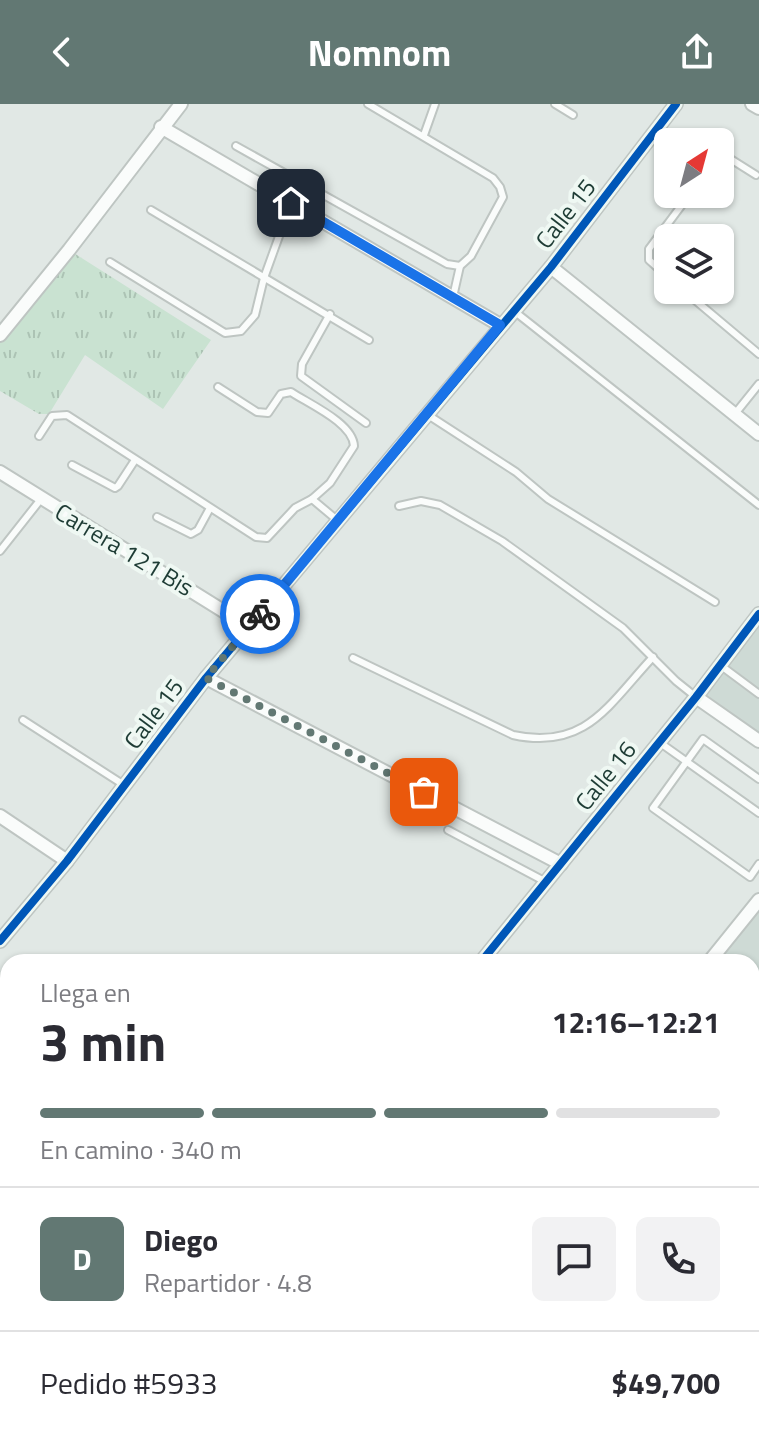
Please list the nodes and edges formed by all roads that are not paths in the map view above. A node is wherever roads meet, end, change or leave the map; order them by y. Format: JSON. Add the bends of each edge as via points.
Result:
{"nodes":[{"id":1,"x":181,"y":104,"type":"edge"},
{"id":2,"x":368,"y":104,"type":"edge"},
{"id":3,"x":435,"y":104,"type":"edge"},
{"id":4,"x":555,"y":104,"type":"edge"},
{"id":5,"x":676,"y":104,"type":"edge"},
{"id":6,"x":752,"y":104,"type":"edge"},
{"id":7,"x":759,"y":108,"type":"edge"},
{"id":8,"x":573,"y":115,"type":"dead end"},
{"id":9,"x":161,"y":127,"type":"junction"},
{"id":10,"x":424,"y":135,"type":"junction"},
{"id":11,"x":236,"y":146,"type":"dead end"},
{"id":12,"x":734,"y":161,"type":"edge"},
{"id":13,"x":756,"y":175,"type":"dead end"},
{"id":14,"x":291,"y":203,"type":"junction"},
{"id":15,"x":151,"y":210,"type":"dead end"},
{"id":16,"x":654,"y":242,"type":"edge"},
{"id":17,"x":110,"y":262,"type":"dead end"},
{"id":18,"x":654,"y":264,"type":"edge"},
{"id":19,"x":460,"y":266,"type":"junction"},
{"id":20,"x":551,"y":267,"type":"junction"},
{"id":21,"x":264,"y":278,"type":"junction"},
{"id":22,"x":453,"y":297,"type":"junction"},
{"id":23,"x":700,"y":304,"type":"edge"},
{"id":24,"x":514,"y":311,"type":"junction"},
{"id":25,"x":330,"y":314,"type":"junction"},
{"id":26,"x":500,"y":325,"type":"junction"},
{"id":27,"x":0,"y":335,"type":"edge"},
{"id":28,"x":369,"y":340,"type":"dead end"},
{"id":29,"x":759,"y":354,"type":"edge"},
{"id":30,"x":759,"y":384,"type":"edge"},
{"id":31,"x":218,"y":387,"type":"dead end"},
{"id":32,"x":428,"y":415,"type":"junction"},
{"id":33,"x":734,"y":415,"type":"junction"},
{"id":34,"x":366,"y":423,"type":"dead end"},
{"id":35,"x":759,"y":434,"type":"edge"},
{"id":36,"x":39,"y":436,"type":"dead end"},
{"id":37,"x":135,"y":460,"type":"junction"},
{"id":38,"x":72,"y":465,"type":"dead end"},
{"id":39,"x":0,"y":472,"type":"edge"},
{"id":40,"x":41,"y":499,"type":"junction"},
{"id":41,"x":312,"y":499,"type":"junction"},
{"id":42,"x":759,"y":505,"type":"edge"},
{"id":43,"x":399,"y":506,"type":"dead end"},
{"id":44,"x":210,"y":508,"type":"junction"},
{"id":45,"x":157,"y":517,"type":"dead end"},
{"id":46,"x":337,"y":520,"type":"junction"},
{"id":47,"x":0,"y":551,"type":"edge"},
{"id":48,"x":715,"y":602,"type":"dead end"},
{"id":49,"x":759,"y":614,"type":"edge"},
{"id":50,"x":249,"y":627,"type":"junction"},
{"id":51,"x":653,"y":657,"type":"junction"},
{"id":52,"x":353,"y":658,"type":"dead end"},
{"id":53,"x":720,"y":665,"type":"junction"},
{"id":54,"x":206,"y":678,"type":"junction"},
{"id":55,"x":759,"y":694,"type":"edge"},
{"id":56,"x":696,"y":697,"type":"junction"},
{"id":57,"x":23,"y":720,"type":"dead end"},
{"id":58,"x":759,"y":741,"type":"edge"},
{"id":59,"x":659,"y":742,"type":"junction"},
{"id":60,"x":687,"y":762,"type":"junction"},
{"id":61,"x":759,"y":779,"type":"edge"},
{"id":62,"x":125,"y":786,"type":"junction"},
{"id":63,"x":759,"y":813,"type":"edge"},
{"id":64,"x":0,"y":816,"type":"edge"},
{"id":65,"x":448,"y":830,"type":"dead end"},
{"id":66,"x":67,"y":861,"type":"junction"},
{"id":67,"x":561,"y":864,"type":"junction"},
{"id":68,"x":759,"y":864,"type":"edge"},
{"id":69,"x":546,"y":882,"type":"junction"},
{"id":70,"x":759,"y":900,"type":"edge"},
{"id":71,"x":0,"y":941,"type":"edge"},
{"id":72,"x":488,"y":954,"type":"edge"},
{"id":73,"x":715,"y":954,"type":"edge"}],
"edges":[{"from":1,"to":9,"type":"street"},
{"from":2,"to":10,"type":"lane"},
{"from":3,"to":10,"type":"lane"},
{"from":4,"to":8,"type":"lane"},
{"from":5,"to":20,"type":"street","name":"Calle 15"},
{"from":6,"to":7,"type":"street"},
{"from":9,"to":14,"type":"street"},
{"from":9,"to":27,"type":"street"},
{"from":10,"to":19,"type":"lane","via":[[493,178],[503,197],[471,256]]},
{"from":11,"to":19,"type":"lane","via":[[447,264]]},
{"from":12,"to":13,"type":"lane"},
{"from":14,"to":21,"type":"lane"},
{"from":14,"to":22,"type":"street"},
{"from":15,"to":21,"type":"lane"},
{"from":16,"to":18,"type":"lane","via":[[649,260]]},
{"from":17,"to":21,"type":"lane","via":[[225,333],[249,325]]},
{"from":19,"to":22,"type":"lane"},
{"from":20,"to":24,"type":"street","name":"Calle 15"},
{"from":20,"to":33,"type":"street"},
{"from":21,"to":25,"type":"lane"},
{"from":22,"to":26,"type":"street"},
{"from":23,"to":29,"type":"lane"},
{"from":24,"to":26,"type":"street","name":"Calle 15"},
{"from":24,"to":42,"type":"lane"},
{"from":25,"to":28,"type":"lane"},
{"from":25,"to":34,"type":"lane","via":[[302,364],[301,376]]},
{"from":26,"to":32,"type":"street","name":"Calle 15"},
{"from":30,"to":33,"type":"lane"},
{"from":31,"to":41,"type":"lane","via":[[263,413],[281,394],[291,392],[347,428],[354,446],[330,483]]},
{"from":32,"to":46,"type":"street","name":"Calle 15"},
{"from":32,"to":48,"type":"lane","via":[[548,499]]},
{"from":33,"to":35,"type":"street"},
{"from":36,"to":37,"type":"lane","via":[[52,416],[67,415]]},
{"from":37,"to":38,"type":"lane","via":[[115,488]]},
{"from":37,"to":44,"type":"lane"},
{"from":39,"to":40,"type":"street","name":"Carrera 121 Bis"},
{"from":40,"to":47,"type":"lane"},
{"from":40,"to":50,"type":"street","name":"Carrera 121 Bis"},
{"from":41,"to":44,"type":"lane","via":[[261,538]]},
{"from":41,"to":46,"type":"lane"},
{"from":43,"to":51,"type":"lane","via":[[421,501],[440,505],[502,541],[623,628]]},
{"from":44,"to":45,"type":"lane","via":[[191,534]]},
{"from":46,"to":50,"type":"street","name":"Calle 15"},
{"from":49,"to":53,"type":"street","name":"Calle 16"},
{"from":50,"to":54,"type":"street","name":"Calle 15"},
{"from":51,"to":52,"type":"lane","via":[[590,725],[534,740],[513,735]]},
{"from":51,"to":56,"type":"lane"},
{"from":53,"to":55,"type":"lane"},
{"from":53,"to":56,"type":"street","name":"Calle 16"},
{"from":54,"to":62,"type":"street","name":"Calle 15"},
{"from":54,"to":67,"type":"street"},
{"from":56,"to":58,"type":"street"},
{"from":56,"to":59,"type":"street","name":"Calle 16"},
{"from":57,"to":62,"type":"lane"},
{"from":59,"to":60,"type":"lane"},
{"from":59,"to":67,"type":"street","name":"Calle 16"},
{"from":60,"to":61,"type":"lane","via":[[703,739]]},
{"from":60,"to":63,"type":"lane"},
{"from":60,"to":68,"type":"lane","via":[[653,808],[750,877]]},
{"from":62,"to":66,"type":"street","name":"Calle 15"},
{"from":64,"to":66,"type":"street"},
{"from":65,"to":69,"type":"lane"},
{"from":66,"to":71,"type":"street","name":"Calle 15"},
{"from":67,"to":69,"type":"street","name":"Calle 16"},
{"from":69,"to":72,"type":"street","name":"Calle 16"},
{"from":70,"to":73,"type":"street"}]}
